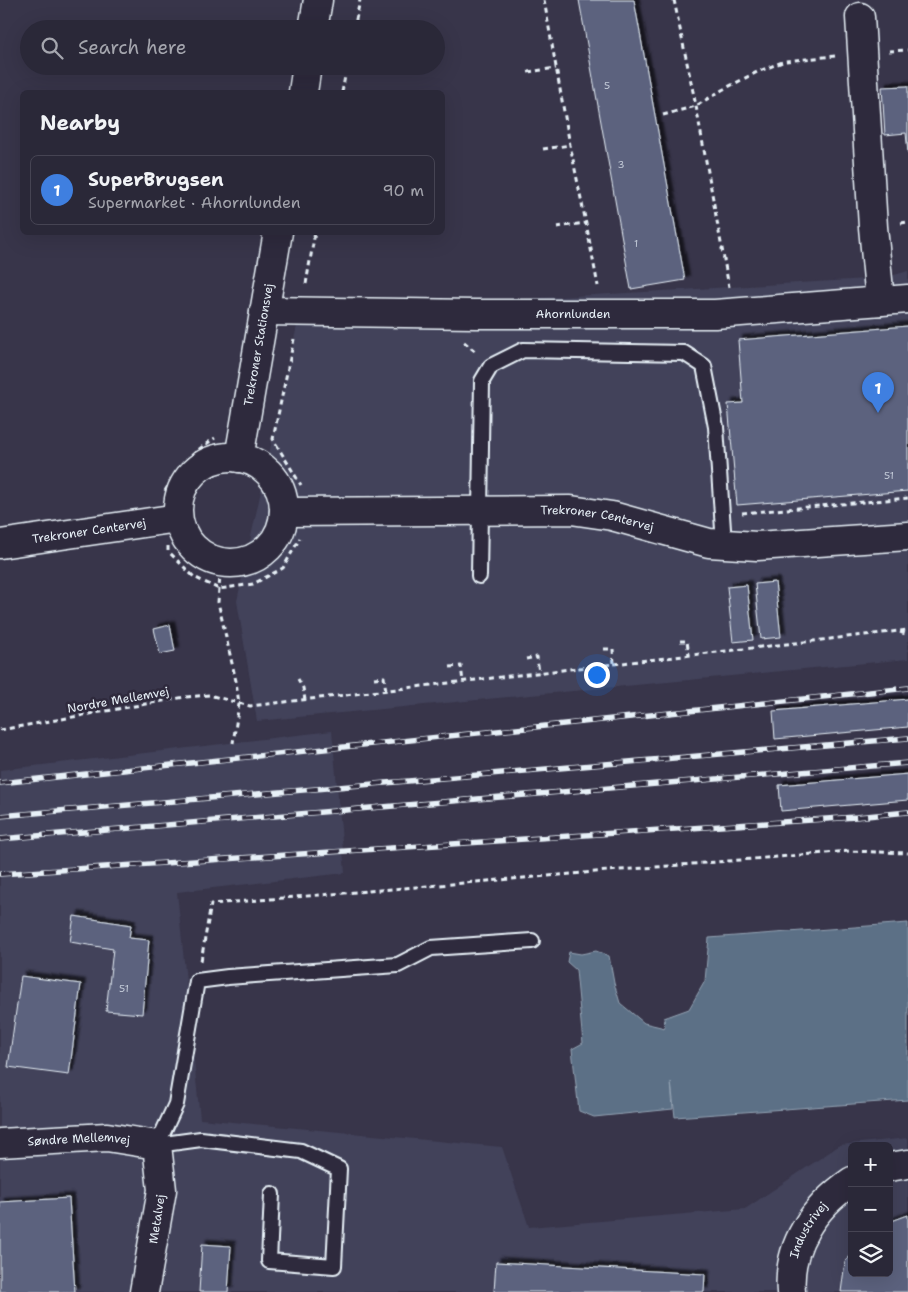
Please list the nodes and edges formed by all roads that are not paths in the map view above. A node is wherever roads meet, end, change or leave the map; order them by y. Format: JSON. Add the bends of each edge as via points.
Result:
{"nodes":[{"id":1,"x":318,"y":0,"type":"edge"},
{"id":2,"x":860,"y":17,"type":"dead end"},
{"id":3,"x":315,"y":20,"type":"edge"},
{"id":4,"x":306,"y":75,"type":"edge"},
{"id":5,"x":303,"y":90,"type":"edge"},
{"id":6,"x":277,"y":235,"type":"edge"},
{"id":7,"x":908,"y":299,"type":"edge"},
{"id":8,"x":880,"y":301,"type":"junction"},
{"id":9,"x":264,"y":311,"type":"junction"},
{"id":10,"x":239,"y":458,"type":"junction"},
{"id":11,"x":481,"y":510,"type":"junction"},
{"id":12,"x":284,"y":512,"type":"junction"},
{"id":13,"x":178,"y":518,"type":"junction"},
{"id":14,"x":908,"y":536,"type":"edge"},
{"id":15,"x":0,"y":544,"type":"edge"},
{"id":16,"x":724,"y":544,"type":"junction"},
{"id":17,"x":479,"y":576,"type":"dead end"},
{"id":18,"x":532,"y":941,"type":"dead end"},
{"id":19,"x":0,"y":1143,"type":"edge"},
{"id":20,"x":157,"y":1145,"type":"junction"},
{"id":21,"x":908,"y":1164,"type":"edge"},
{"id":22,"x":893,"y":1166,"type":"edge"},
{"id":23,"x":848,"y":1184,"type":"edge"},
{"id":24,"x":272,"y":1194,"type":"dead end"},
{"id":25,"x":144,"y":1292,"type":"edge"},
{"id":26,"x":791,"y":1292,"type":"edge"}],
"edges":[{"from":1,"to":3,"type":"street"},
{"from":2,"to":8,"type":"street"},
{"from":4,"to":5,"type":"street"},
{"from":6,"to":9,"type":"street","name":"Trekroner Stationsvej"},
{"from":7,"to":8,"type":"street","name":"Ahornlunden"},
{"from":8,"to":9,"type":"street","name":"Ahornlunden","via":[[715,314]]},
{"from":9,"to":10,"type":"street","name":"Trekroner Stationsvej"},
{"from":10,"to":12,"type":"street","via":[[262,467],[279,487]]},
{"from":10,"to":13,"type":"street","via":[[207,463],[193,473],[184,486]]},
{"from":11,"to":12,"type":"street","name":"Trekroner Centervej"},
{"from":11,"to":16,"type":"street","name":"Trekroner Centervej","via":[[571,510],[612,516],[709,543]]},
{"from":11,"to":16,"type":"lane","via":[[482,381],[491,366],[523,350],[684,353],[704,366],[716,427]]},
{"from":11,"to":17,"type":"lane"},
{"from":12,"to":13,"type":"street","via":[[280,530],[271,545],[256,557],[239,563],[220,562],[201,554],[186,538]]},
{"from":13,"to":15,"type":"street","name":"Trekroner Centervej"},
{"from":14,"to":16,"type":"street","name":"Trekroner Centervej","via":[[757,546]]},
{"from":18,"to":20,"type":"lane","via":[[431,948],[398,965],[197,981],[176,1104]]},
{"from":19,"to":20,"type":"street","name":"Søndre Mellemvej","via":[[107,1136]]},
{"from":20,"to":24,"type":"lane","via":[[201,1139],[301,1151],[339,1169],[334,1266],[269,1261]]},
{"from":20,"to":25,"type":"street","name":"Metalvej","via":[[162,1190]]},
{"from":21,"to":22,"type":"street"},
{"from":23,"to":26,"type":"street","name":"Industrivej","via":[[822,1205],[799,1239],[790,1278]]}]}
